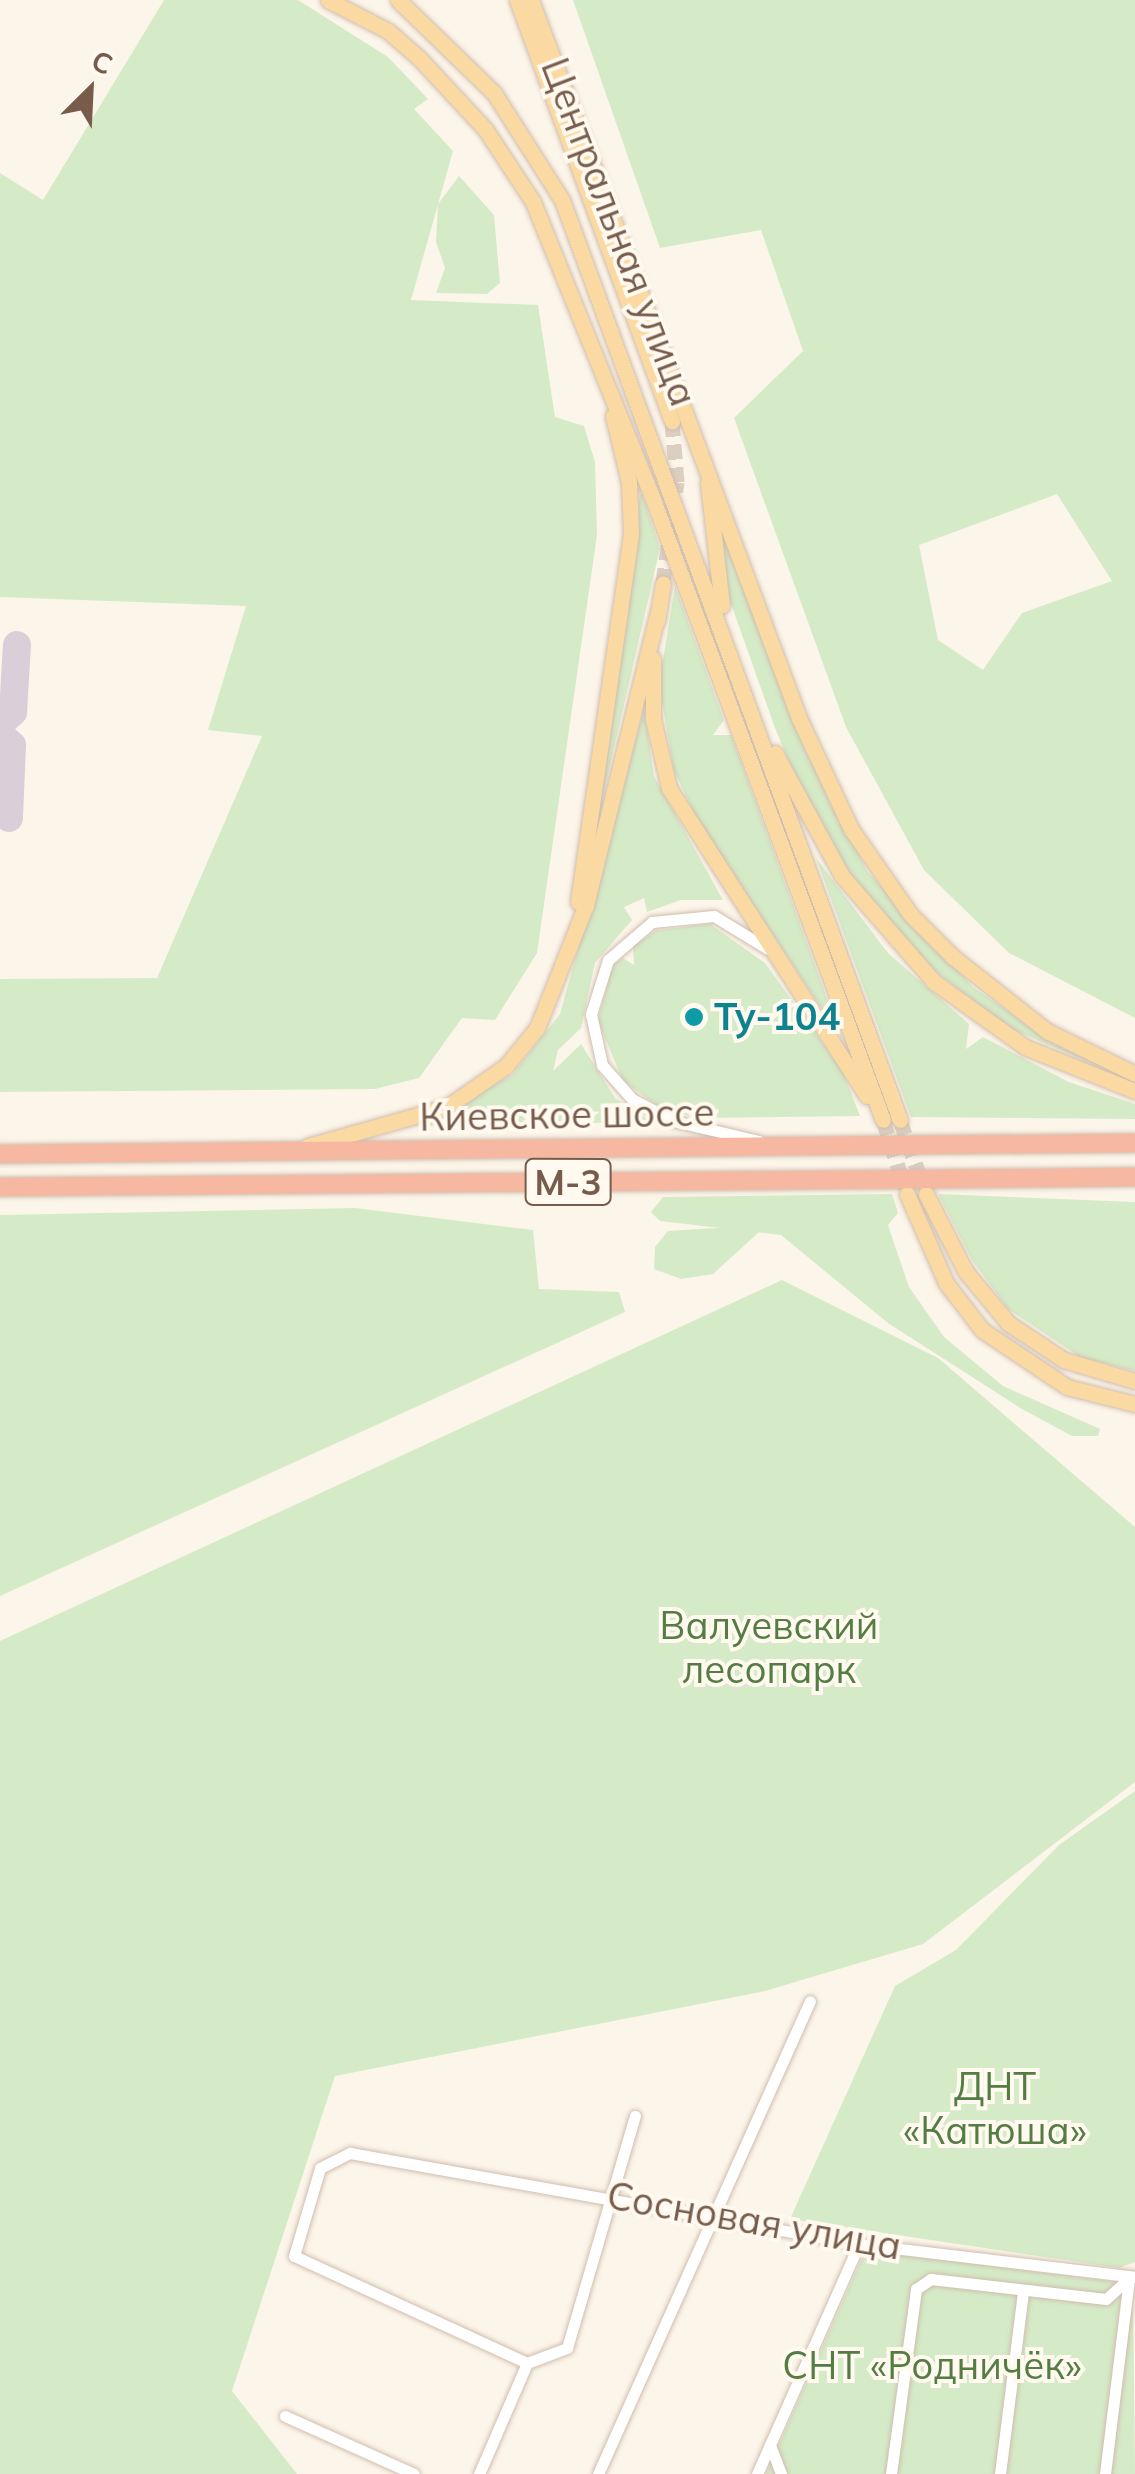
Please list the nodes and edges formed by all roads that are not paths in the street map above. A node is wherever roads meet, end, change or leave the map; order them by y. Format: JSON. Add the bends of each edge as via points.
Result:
{"nodes":[{"id":1,"x":328,"y":0,"type":"edge"},
{"id":2,"x":345,"y":0,"type":"edge"},
{"id":3,"x":398,"y":0,"type":"edge"},
{"id":4,"x":517,"y":0,"type":"edge"},
{"id":5,"x":531,"y":0,"type":"edge"},
{"id":6,"x":388,"y":31,"type":"junction"},
{"id":7,"x":603,"y":373,"type":"junction"},
{"id":8,"x":672,"y":421,"type":"tunnel mouth"},
{"id":9,"x":706,"y":464,"type":"junction"},
{"id":10,"x":663,"y":583,"type":"tunnel mouth"},
{"id":11,"x":658,"y":612,"type":"junction"},
{"id":12,"x":730,"y":646,"type":"junction"},
{"id":13,"x":752,"y":712,"type":"junction"},
{"id":14,"x":776,"y":956,"type":"junction"},
{"id":15,"x":568,"y":965,"type":"junction"},
{"id":16,"x":1135,"y":1074,"type":"edge"},
{"id":17,"x":1135,"y":1092,"type":"edge"},
{"id":18,"x":891,"y":1120,"type":"junction"},
{"id":19,"x":1135,"y":1143,"type":"edge"},
{"id":20,"x":773,"y":1144,"type":"junction"},
{"id":21,"x":284,"y":1152,"type":"junction"},
{"id":22,"x":0,"y":1154,"type":"edge"},
{"id":23,"x":1135,"y":1177,"type":"edge"},
{"id":24,"x":0,"y":1187,"type":"edge"},
{"id":25,"x":907,"y":1194,"type":"tunnel mouth"},
{"id":26,"x":926,"y":1194,"type":"tunnel mouth"},
{"id":27,"x":1135,"y":1382,"type":"edge"},
{"id":28,"x":1135,"y":1404,"type":"edge"},
{"id":29,"x":810,"y":2001,"type":"dead end"},
{"id":30,"x":636,"y":2116,"type":"dead end"},
{"id":31,"x":614,"y":2196,"type":"junction"},
{"id":32,"x":710,"y":2218,"type":"junction"},
{"id":33,"x":859,"y":2244,"type":"junction"},
{"id":34,"x":1132,"y":2277,"type":"edge"},
{"id":35,"x":1023,"y":2292,"type":"junction"},
{"id":36,"x":528,"y":2363,"type":"junction"},
{"id":37,"x":285,"y":2416,"type":"dead end"},
{"id":38,"x":770,"y":2445,"type":"junction"},
{"id":39,"x":414,"y":2474,"type":"edge"},
{"id":40,"x":479,"y":2474,"type":"edge"},
{"id":41,"x":598,"y":2474,"type":"edge"},
{"id":42,"x":757,"y":2474,"type":"edge"},
{"id":43,"x":780,"y":2474,"type":"edge"},
{"id":44,"x":891,"y":2474,"type":"edge"},
{"id":45,"x":1000,"y":2474,"type":"edge"},
{"id":46,"x":1105,"y":2474,"type":"edge"}],
"edges":[{"from":1,"to":6,"type":"main road"},
{"from":2,"to":6,"type":"street"},
{"from":3,"to":12,"type":"main road","via":[[494,93],[557,190]]},
{"from":4,"to":8,"type":"main road","name":"Центральная улица"},
{"from":5,"to":9,"type":"main road","name":"Центральная улица"},
{"from":6,"to":7,"type":"main road","via":[[507,158]]},
{"from":7,"to":15,"type":"main road","via":[[628,474],[631,533]]},
{"from":7,"to":18,"type":"main road"},
{"from":9,"to":12,"type":"main road"},
{"from":9,"to":16,"type":"main road","via":[[799,718],[878,870],[910,914],[1005,1001]]},
{"from":10,"to":11,"type":"main road"},
{"from":11,"to":14,"type":"main road","via":[[651,698],[669,788]]},
{"from":11,"to":15,"type":"main road"},
{"from":12,"to":13,"type":"main road"},
{"from":13,"to":17,"type":"main road","via":[[826,851],[914,962],[1025,1047]]},
{"from":13,"to":18,"type":"main road"},
{"from":14,"to":18,"type":"main road"},
{"from":14,"to":20,"type":"street","via":[[719,917],[652,922],[612,954],[591,1014],[602,1064],[632,1099],[674,1122]]},
{"from":15,"to":21,"type":"main road","via":[[530,1038],[468,1095],[418,1120]]},
{"from":19,"to":20,"type":"highway","name":"Киевское шоссе","number":"М-3"},
{"from":20,"to":21,"type":"highway","name":"Киевское шоссе","number":"М-3"},
{"from":21,"to":22,"type":"highway","name":"Киевское шоссе","number":"М-3"},
{"from":23,"to":24,"type":"highway","name":"Киевское шоссе","number":"М-3"},
{"from":25,"to":28,"type":"main road","via":[[946,1283],[995,1341],[1067,1387]]},
{"from":26,"to":27,"type":"main road","via":[[966,1272],[1008,1323],[1064,1360]]},
{"from":29,"to":32,"type":"street"},
{"from":30,"to":31,"type":"street"},
{"from":31,"to":32,"type":"street","name":"Сосновая улица"},
{"from":31,"to":36,"type":"street","via":[[567,2348]]},
{"from":31,"to":36,"type":"street","name":"Сосновая улица","via":[[350,2153],[320,2168],[294,2256]]},
{"from":32,"to":33,"type":"street","name":"Сосновая улица"},
{"from":32,"to":41,"type":"street"},
{"from":33,"to":34,"type":"street","name":"Сосновая улица"},
{"from":33,"to":38,"type":"street"},
{"from":34,"to":35,"type":"street","via":[[1106,2298]]},
{"from":34,"to":46,"type":"street"},
{"from":35,"to":44,"type":"street","via":[[931,2278],[916,2289]]},
{"from":35,"to":45,"type":"street"},
{"from":36,"to":40,"type":"street"},
{"from":37,"to":39,"type":"street"},
{"from":38,"to":42,"type":"street"},
{"from":38,"to":43,"type":"street"}]}
